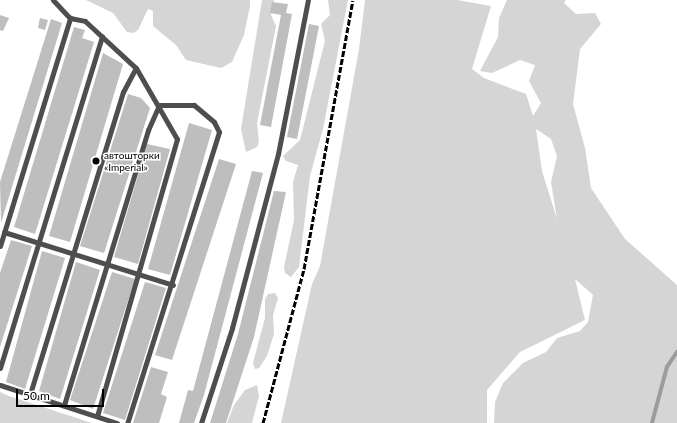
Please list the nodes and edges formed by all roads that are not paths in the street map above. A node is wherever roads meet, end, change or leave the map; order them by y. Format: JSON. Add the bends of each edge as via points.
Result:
{"nodes":[{"id":1,"x":53,"y":0,"type":"edge"},
{"id":2,"x":308,"y":0,"type":"edge"},
{"id":3,"x":70,"y":18,"type":"junction"},
{"id":4,"x":102,"y":36,"type":"junction"},
{"id":5,"x":136,"y":68,"type":"junction"},
{"id":6,"x":159,"y":105,"type":"junction"},
{"id":7,"x":4,"y":232,"type":"junction"},
{"id":8,"x":40,"y":242,"type":"junction"},
{"id":9,"x":0,"y":246,"type":"edge"},
{"id":10,"x":73,"y":252,"type":"junction"},
{"id":11,"x":107,"y":263,"type":"junction"},
{"id":12,"x":140,"y":274,"type":"junction"},
{"id":13,"x":174,"y":285,"type":"junction"},
{"id":14,"x":0,"y":368,"type":"edge"},
{"id":15,"x":0,"y":385,"type":"edge"},
{"id":16,"x":30,"y":394,"type":"junction"},
{"id":17,"x":64,"y":405,"type":"junction"},
{"id":18,"x":97,"y":416,"type":"junction"},
{"id":19,"x":117,"y":423,"type":"edge"},
{"id":20,"x":127,"y":423,"type":"edge"},
{"id":21,"x":201,"y":423,"type":"edge"}],
"edges":[{"from":1,"to":3,"type":"lane"},
{"from":2,"to":21,"type":"lane","via":[[278,154],[232,328]]},
{"from":3,"to":4,"type":"lane","via":[[86,21]]},
{"from":3,"to":7,"type":"lane"},
{"from":4,"to":5,"type":"lane"},
{"from":4,"to":8,"type":"lane"},
{"from":5,"to":6,"type":"lane"},
{"from":5,"to":10,"type":"lane","via":[[123,92]]},
{"from":6,"to":11,"type":"lane","via":[[132,173]]},
{"from":6,"to":12,"type":"lane","via":[[177,139]]},
{"from":6,"to":13,"type":"lane","via":[[194,105],[214,122],[219,132]]},
{"from":7,"to":8,"type":"lane"},
{"from":7,"to":9,"type":"lane"},
{"from":8,"to":10,"type":"lane"},
{"from":8,"to":14,"type":"lane"},
{"from":10,"to":11,"type":"lane"},
{"from":10,"to":16,"type":"lane"},
{"from":11,"to":12,"type":"lane"},
{"from":11,"to":17,"type":"lane"},
{"from":12,"to":13,"type":"lane"},
{"from":12,"to":18,"type":"lane"},
{"from":13,"to":20,"type":"lane"},
{"from":15,"to":16,"type":"lane"},
{"from":16,"to":17,"type":"lane"},
{"from":17,"to":18,"type":"lane"},
{"from":18,"to":19,"type":"lane"}]}
